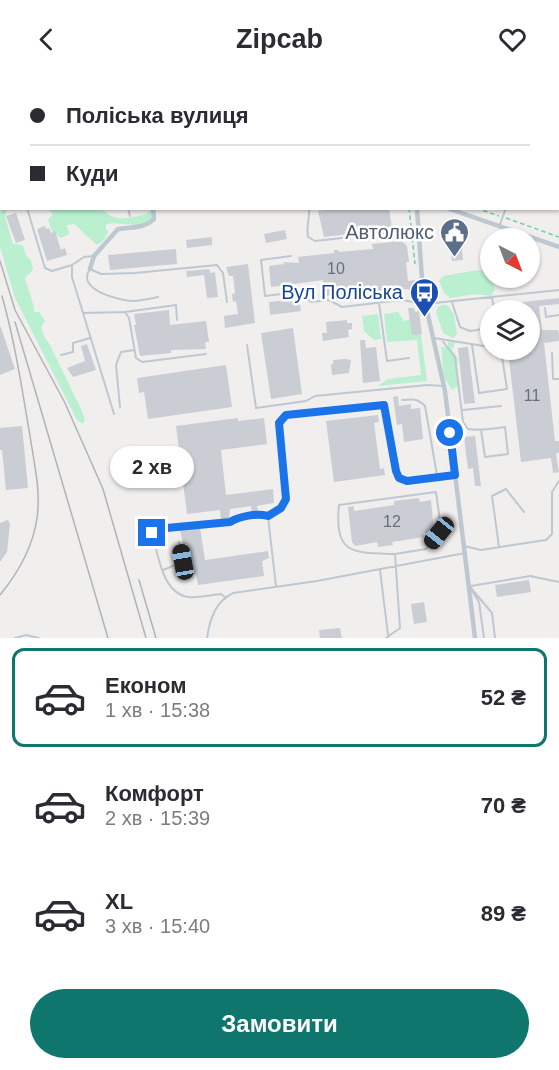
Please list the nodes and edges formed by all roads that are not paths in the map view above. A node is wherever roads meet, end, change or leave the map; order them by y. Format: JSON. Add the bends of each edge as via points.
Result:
{"nodes":[{"id":1,"x":28,"y":210,"type":"edge"},
{"id":2,"x":128,"y":210,"type":"edge"},
{"id":3,"x":153,"y":210,"type":"edge"},
{"id":4,"x":309,"y":210,"type":"edge"},
{"id":5,"x":417,"y":210,"type":"edge"},
{"id":6,"x":453,"y":210,"type":"edge"},
{"id":7,"x":505,"y":210,"type":"edge"},
{"id":8,"x":130,"y":216,"type":"dead end"},
{"id":9,"x":499,"y":226,"type":"junction"},
{"id":10,"x":397,"y":232,"type":"dead end"},
{"id":11,"x":559,"y":247,"type":"edge"},
{"id":12,"x":94,"y":256,"type":"junction"},
{"id":13,"x":291,"y":256,"type":"dead end"},
{"id":14,"x":72,"y":265,"type":"junction"},
{"id":15,"x":90,"y":269,"type":"junction"},
{"id":16,"x":559,"y":290,"type":"edge"},
{"id":17,"x":158,"y":297,"type":"dead end"},
{"id":18,"x":492,"y":297,"type":"junction"},
{"id":19,"x":492,"y":300,"type":"edge"},
{"id":20,"x":227,"y":302,"type":"dead end"},
{"id":21,"x":452,"y":302,"type":"junction"},
{"id":22,"x":379,"y":303,"type":"junction"},
{"id":23,"x":426,"y":304,"type":"junction"},
{"id":24,"x":545,"y":308,"type":"dead end"},
{"id":25,"x":125,"y":312,"type":"junction"},
{"id":26,"x":83,"y":313,"type":"junction"},
{"id":27,"x":559,"y":315,"type":"edge"},
{"id":28,"x":177,"y":320,"type":"dead end"},
{"id":29,"x":480,"y":329,"type":"edge"},
{"id":30,"x":433,"y":337,"type":"junction"},
{"id":31,"x":90,"y":338,"type":"junction"},
{"id":32,"x":441,"y":339,"type":"junction"},
{"id":33,"x":247,"y":345,"type":"dead end"},
{"id":34,"x":472,"y":345,"type":"junction"},
{"id":35,"x":480,"y":345,"type":"edge"},
{"id":36,"x":134,"y":350,"type":"junction"},
{"id":37,"x":552,"y":353,"type":"dead end"},
{"id":38,"x":206,"y":354,"type":"dead end"},
{"id":39,"x":61,"y":355,"type":"dead end"},
{"id":40,"x":409,"y":358,"type":"dead end"},
{"id":41,"x":503,"y":360,"type":"edge"},
{"id":42,"x":559,"y":379,"type":"edge"},
{"id":43,"x":444,"y":386,"type":"junction"},
{"id":44,"x":402,"y":400,"type":"dead end"},
{"id":45,"x":120,"y":406,"type":"dead end"},
{"id":46,"x":501,"y":406,"type":"dead end"},
{"id":47,"x":462,"y":410,"type":"junction"},
{"id":48,"x":114,"y":414,"type":"dead end"},
{"id":49,"x":481,"y":430,"type":"junction"},
{"id":50,"x":436,"y":475,"type":"junction"},
{"id":51,"x":455,"y":475,"type":"junction"},
{"id":52,"x":558,"y":483,"type":"edge"},
{"id":53,"x":524,"y":512,"type":"dead end"},
{"id":54,"x":268,"y":516,"type":"junction"},
{"id":55,"x":179,"y":542,"type":"dead end"},
{"id":56,"x":464,"y":546,"type":"junction"},
{"id":57,"x":499,"y":548,"type":"junction"},
{"id":58,"x":465,"y":553,"type":"junction"},
{"id":59,"x":395,"y":554,"type":"junction"},
{"id":60,"x":397,"y":567,"type":"junction"},
{"id":61,"x":164,"y":570,"type":"junction"},
{"id":62,"x":380,"y":570,"type":"junction"},
{"id":63,"x":559,"y":582,"type":"edge"},
{"id":64,"x":276,"y":586,"type":"junction"},
{"id":65,"x":469,"y":586,"type":"junction"},
{"id":66,"x":225,"y":597,"type":"junction"},
{"id":67,"x":387,"y":637,"type":"edge"},
{"id":68,"x":15,"y":638,"type":"edge"},
{"id":69,"x":39,"y":638,"type":"edge"},
{"id":70,"x":207,"y":638,"type":"edge"},
{"id":71,"x":475,"y":638,"type":"edge"},
{"id":72,"x":484,"y":638,"type":"edge"},
{"id":73,"x":495,"y":638,"type":"edge"}],
"edges":[{"from":1,"to":14,"type":"lane","via":[[45,268],[52,271]]},
{"from":2,"to":8,"type":"lane"},
{"from":3,"to":12,"type":"street","via":[[150,223],[117,229]]},
{"from":4,"to":10,"type":"lane","via":[[308,237],[315,241]]},
{"from":5,"to":23,"type":"street"},
{"from":6,"to":9,"type":"street"},
{"from":7,"to":9,"type":"lane"},
{"from":9,"to":11,"type":"street"},
{"from":12,"to":14,"type":"lane"},
{"from":12,"to":15,"type":"street"},
{"from":13,"to":22,"type":"lane","via":[[261,260],[265,296],[298,292],[311,302],[329,300],[342,307]]},
{"from":14,"to":26,"type":"lane"},
{"from":15,"to":17,"type":"lane","via":[[86,281],[91,288],[132,301]]},
{"from":15,"to":20,"type":"lane","via":[[101,274],[135,273],[217,265],[223,273]]},
{"from":16,"to":18,"type":"lane"},
{"from":18,"to":19,"type":"lane"},
{"from":18,"to":21,"type":"lane"},
{"from":21,"to":23,"type":"lane"},
{"from":21,"to":29,"type":"lane","via":[[460,327]]},
{"from":22,"to":23,"type":"lane","via":[[402,300]]},
{"from":22,"to":40,"type":"lane","via":[[387,361]]},
{"from":23,"to":30,"type":"street"},
{"from":24,"to":27,"type":"lane","via":[[546,317]]},
{"from":25,"to":26,"type":"lane"},
{"from":25,"to":28,"type":"lane","via":[[176,305]]},
{"from":25,"to":36,"type":"lane"},
{"from":26,"to":31,"type":"lane"},
{"from":30,"to":32,"type":"lane"},
{"from":30,"to":43,"type":"street"},
{"from":31,"to":39,"type":"lane","via":[[73,343],[73,352]]},
{"from":31,"to":48,"type":"lane"},
{"from":32,"to":34,"type":"lane"},
{"from":32,"to":47,"type":"lane","via":[[455,357]]},
{"from":33,"to":43,"type":"lane","via":[[256,408],[306,401],[315,396]]},
{"from":34,"to":35,"type":"lane"},
{"from":34,"to":41,"type":"lane","via":[[479,393],[507,389]]},
{"from":36,"to":38,"type":"lane","via":[[142,362]]},
{"from":36,"to":45,"type":"lane","via":[[121,352],[116,365]]},
{"from":37,"to":42,"type":"lane","via":[[553,379]]},
{"from":43,"to":51,"type":"street"},
{"from":44,"to":50,"type":"lane","via":[[420,401],[424,406]]},
{"from":46,"to":47,"type":"lane"},
{"from":47,"to":49,"type":"lane","via":[[468,429]]},
{"from":49,"to":49,"type":"lane","via":[[505,427],[508,454],[485,456]]},
{"from":50,"to":51,"type":"lane"},
{"from":50,"to":54,"type":"lane","via":[[407,481],[399,478],[384,405],[286,415],[279,423],[286,499],[281,508]]},
{"from":51,"to":56,"type":"street"},
{"from":52,"to":57,"type":"lane","via":[[552,492],[552,534],[546,540]]},
{"from":53,"to":57,"type":"lane","via":[[506,489],[492,496]]},
{"from":54,"to":61,"type":"lane","via":[[156,529],[152,533]]},
{"from":54,"to":64,"type":"lane"},
{"from":55,"to":61,"type":"lane","via":[[183,562]]},
{"from":56,"to":57,"type":"lane","via":[[481,550]]},
{"from":56,"to":58,"type":"street"},
{"from":58,"to":60,"type":"lane"},
{"from":58,"to":65,"type":"street"},
{"from":59,"to":59,"type":"lane","via":[[426,549],[439,533],[436,492],[339,505],[339,535],[346,545],[355,552]]},
{"from":59,"to":60,"type":"lane"},
{"from":60,"to":62,"type":"lane"},
{"from":60,"to":67,"type":"lane","via":[[400,628]]},
{"from":61,"to":66,"type":"lane","via":[[174,592],[187,597]]},
{"from":62,"to":64,"type":"lane"},
{"from":62,"to":67,"type":"lane"},
{"from":63,"to":65,"type":"lane","via":[[530,576]]},
{"from":64,"to":66,"type":"lane"},
{"from":65,"to":71,"type":"street"},
{"from":65,"to":72,"type":"lane","via":[[478,602]]},
{"from":65,"to":73,"type":"lane","via":[[492,613]]},
{"from":66,"to":70,"type":"lane","via":[[216,606]]},
{"from":68,"to":69,"type":"lane"}]}
